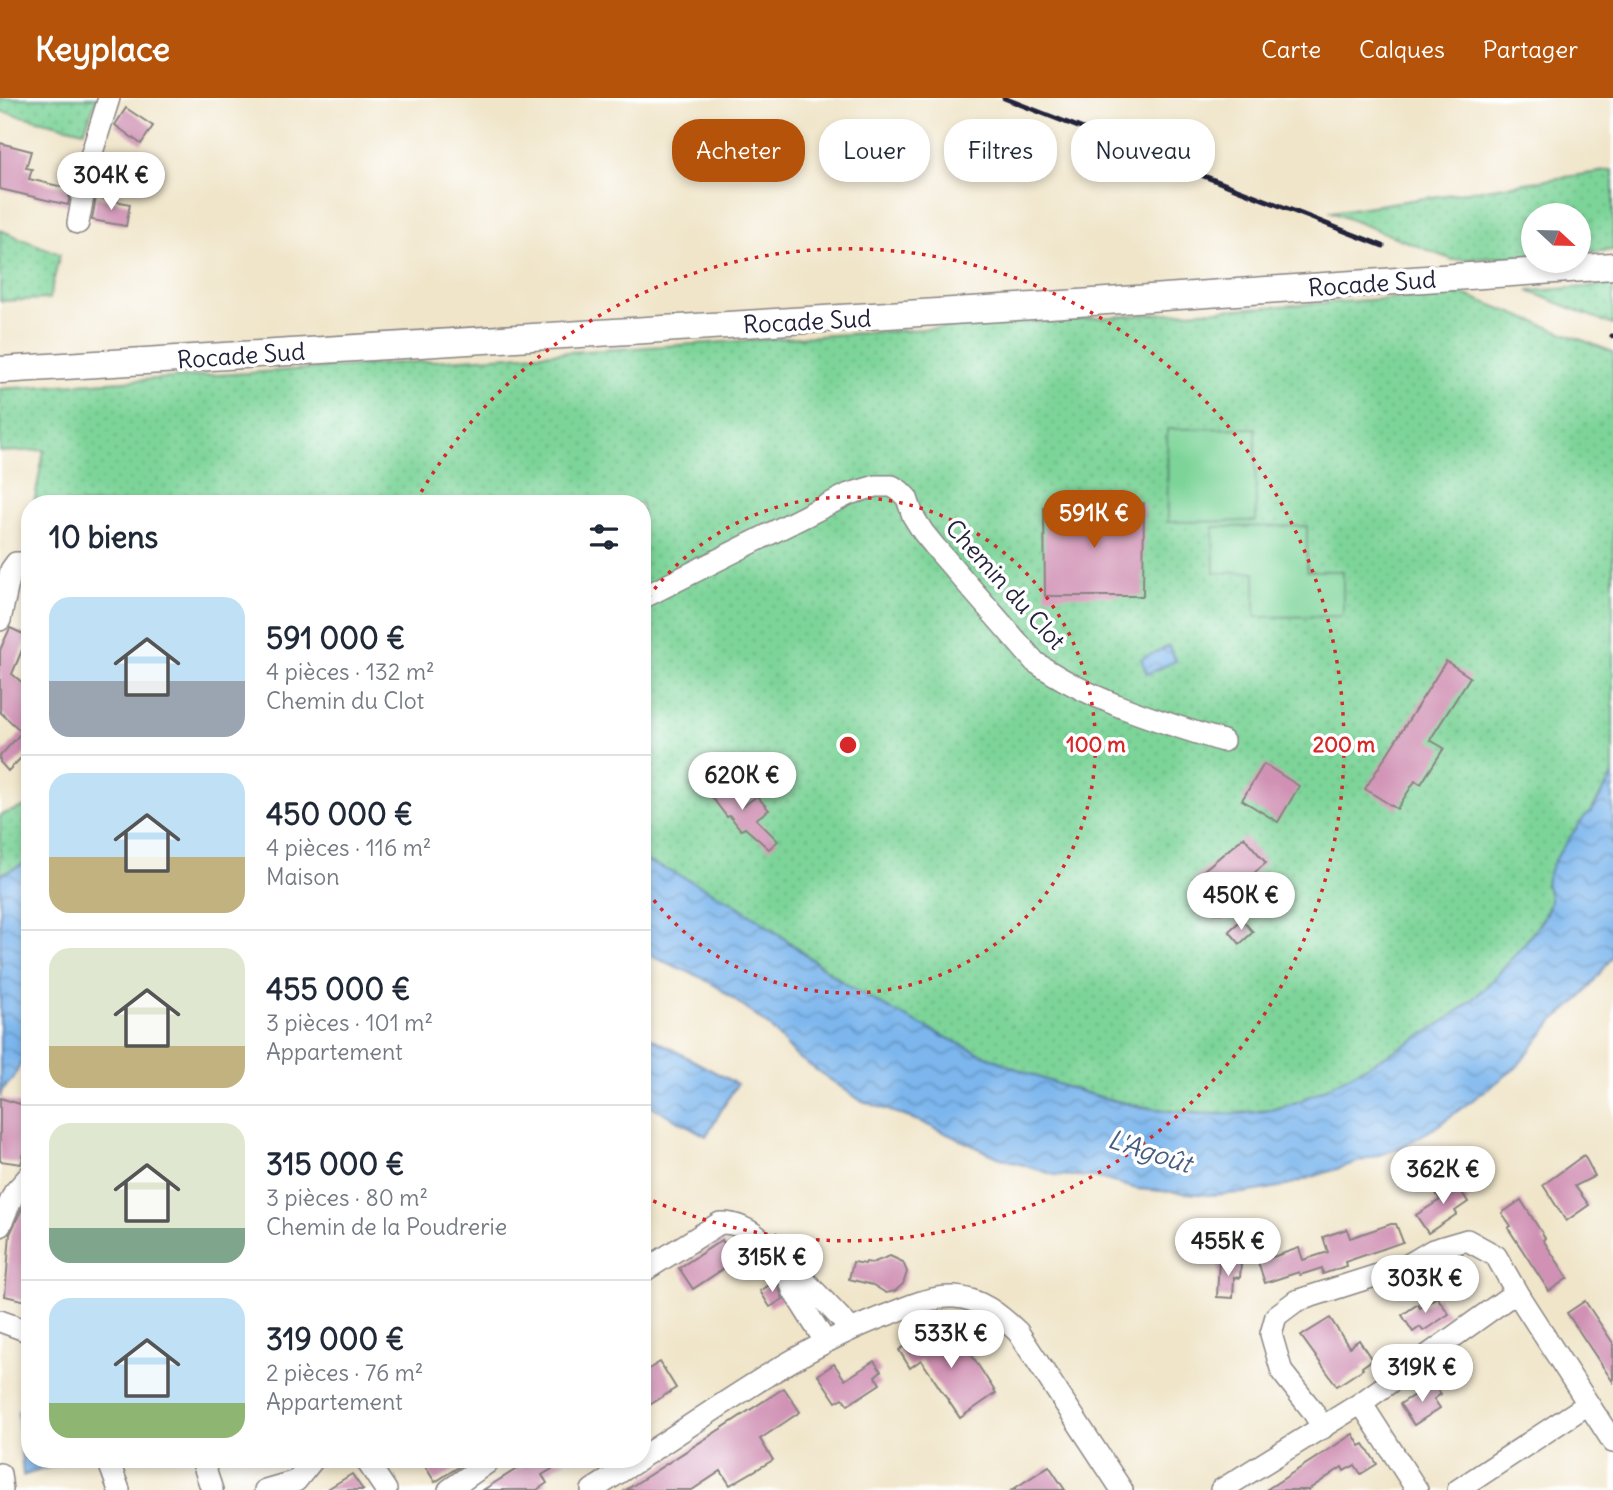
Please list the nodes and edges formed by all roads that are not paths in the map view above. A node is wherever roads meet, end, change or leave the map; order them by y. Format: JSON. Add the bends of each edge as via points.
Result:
{"nodes":[{"id":1,"x":109,"y":98,"type":"edge"},
{"id":2,"x":78,"y":223,"type":"dead end"},
{"id":3,"x":1613,"y":266,"type":"edge"},
{"id":4,"x":0,"y":370,"type":"edge"},
{"id":5,"x":21,"y":565,"type":"edge"},
{"id":6,"x":651,"y":594,"type":"edge"},
{"id":7,"x":0,"y":620,"type":"edge"},
{"id":8,"x":1223,"y":741,"type":"dead end"},
{"id":9,"x":21,"y":1185,"type":"edge"},
{"id":10,"x":0,"y":1226,"type":"edge"},
{"id":11,"x":783,"y":1263,"type":"junction"},
{"id":12,"x":651,"y":1266,"type":"edge"},
{"id":13,"x":1520,"y":1298,"type":"junction"},
{"id":14,"x":0,"y":1321,"type":"edge"},
{"id":15,"x":850,"y":1328,"type":"junction"},
{"id":16,"x":21,"y":1329,"type":"edge"},
{"id":17,"x":825,"y":1341,"type":"junction"},
{"id":18,"x":1361,"y":1404,"type":"junction"},
{"id":19,"x":1588,"y":1404,"type":"junction"},
{"id":20,"x":1323,"y":1427,"type":"junction"},
{"id":21,"x":1613,"y":1442,"type":"edge"},
{"id":22,"x":651,"y":1451,"type":"edge"},
{"id":23,"x":111,"y":1468,"type":"edge"},
{"id":24,"x":205,"y":1468,"type":"edge"},
{"id":25,"x":308,"y":1468,"type":"edge"},
{"id":26,"x":371,"y":1468,"type":"edge"},
{"id":27,"x":479,"y":1468,"type":"edge"},
{"id":28,"x":625,"y":1468,"type":"edge"},
{"id":29,"x":0,"y":1474,"type":"edge"},
{"id":30,"x":2,"y":1490,"type":"edge"},
{"id":31,"x":119,"y":1490,"type":"edge"},
{"id":32,"x":212,"y":1490,"type":"edge"},
{"id":33,"x":265,"y":1490,"type":"edge"},
{"id":34,"x":386,"y":1490,"type":"edge"},
{"id":35,"x":449,"y":1490,"type":"edge"},
{"id":36,"x":592,"y":1490,"type":"edge"},
{"id":37,"x":1122,"y":1490,"type":"edge"},
{"id":38,"x":1221,"y":1490,"type":"edge"},
{"id":39,"x":1418,"y":1490,"type":"edge"},
{"id":40,"x":1458,"y":1490,"type":"edge"}],
"edges":[{"from":1,"to":2,"type":"street","via":[[90,159]]},
{"from":3,"to":4,"type":"main road","name":"Rocade Sud"},
{"from":5,"to":7,"type":"street","via":[[8,578]]},
{"from":6,"to":8,"type":"street","name":"Chemin du Clot","via":[[860,489],[891,496],[913,516],[1035,662],[1128,710]]},
{"from":9,"to":10,"type":"street"},
{"from":11,"to":12,"type":"street","via":[[747,1229],[720,1223]]},
{"from":11,"to":15,"type":"street"},
{"from":11,"to":17,"type":"street","via":[[794,1292]]},
{"from":13,"to":18,"type":"street","via":[[1509,1297]]},
{"from":13,"to":19,"type":"street"},
{"from":13,"to":20,"type":"street","via":[[1496,1256],[1467,1240],[1433,1250],[1406,1266],[1296,1301],[1276,1316],[1270,1334],[1282,1372]]},
{"from":14,"to":16,"type":"street"},
{"from":15,"to":17,"type":"street"},
{"from":15,"to":37,"type":"street","via":[[930,1299],[979,1302],[1018,1332]]},
{"from":17,"to":22,"type":"street"},
{"from":18,"to":20,"type":"street"},
{"from":18,"to":39,"type":"street"},
{"from":19,"to":21,"type":"street"},
{"from":19,"to":40,"type":"street"},
{"from":20,"to":38,"type":"street"},
{"from":23,"to":31,"type":"street"},
{"from":24,"to":32,"type":"street"},
{"from":25,"to":33,"type":"street","via":[[296,1481]]},
{"from":26,"to":34,"type":"street"},
{"from":27,"to":35,"type":"street"},
{"from":28,"to":36,"type":"street"},
{"from":29,"to":30,"type":"street"}]}
